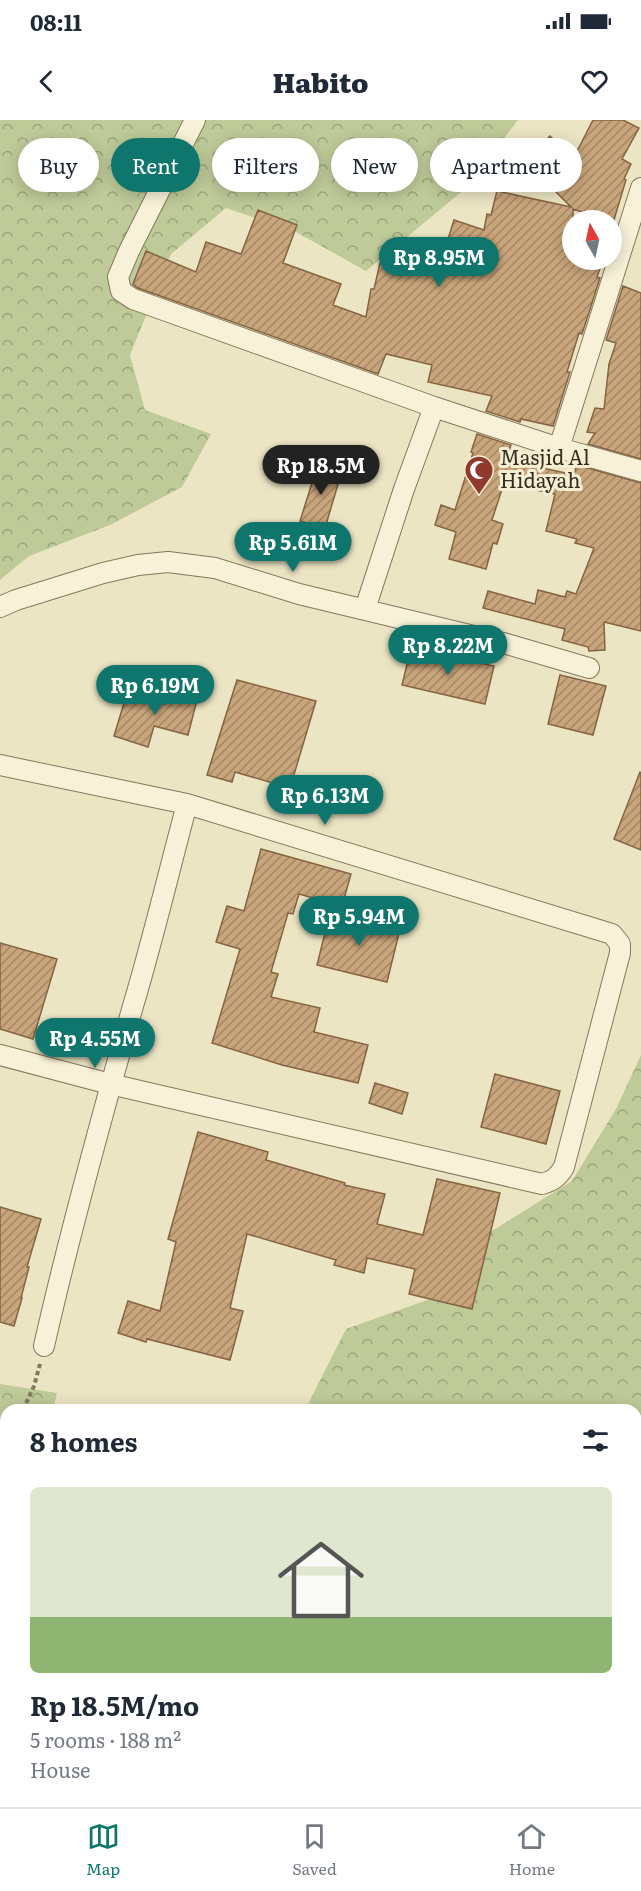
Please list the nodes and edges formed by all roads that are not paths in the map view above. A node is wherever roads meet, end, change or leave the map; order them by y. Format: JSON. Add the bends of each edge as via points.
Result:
{"nodes":[{"id":1,"x":195,"y":120,"type":"edge"},
{"id":2,"x":641,"y":188,"type":"edge"},
{"id":3,"x":434,"y":407,"type":"junction"},
{"id":4,"x":559,"y":448,"type":"junction"},
{"id":5,"x":641,"y":471,"type":"edge"},
{"id":6,"x":0,"y":607,"type":"edge"},
{"id":7,"x":365,"y":609,"type":"junction"},
{"id":8,"x":590,"y":668,"type":"dead end"},
{"id":9,"x":0,"y":765,"type":"edge"},
{"id":10,"x":187,"y":804,"type":"junction"},
{"id":11,"x":0,"y":1055,"type":"edge"},
{"id":12,"x":110,"y":1084,"type":"junction"},
{"id":13,"x":44,"y":1346,"type":"road end"}],
"edges":[{"from":1,"to":3,"type":"street","via":[[129,250],[118,278],[121,291],[133,299]]},
{"from":2,"to":4,"type":"street"},
{"from":3,"to":4,"type":"street"},
{"from":3,"to":7,"type":"street"},
{"from":4,"to":5,"type":"street"},
{"from":6,"to":7,"type":"street","via":[[103,573],[168,562],[215,568]]},
{"from":7,"to":8,"type":"street"},
{"from":9,"to":10,"type":"street"},
{"from":10,"to":12,"type":"street"},
{"from":10,"to":12,"type":"street","via":[[612,934],[620,944],[620,953],[564,1167],[550,1182],[534,1183]]},
{"from":11,"to":12,"type":"street"},
{"from":12,"to":13,"type":"street"}]}
